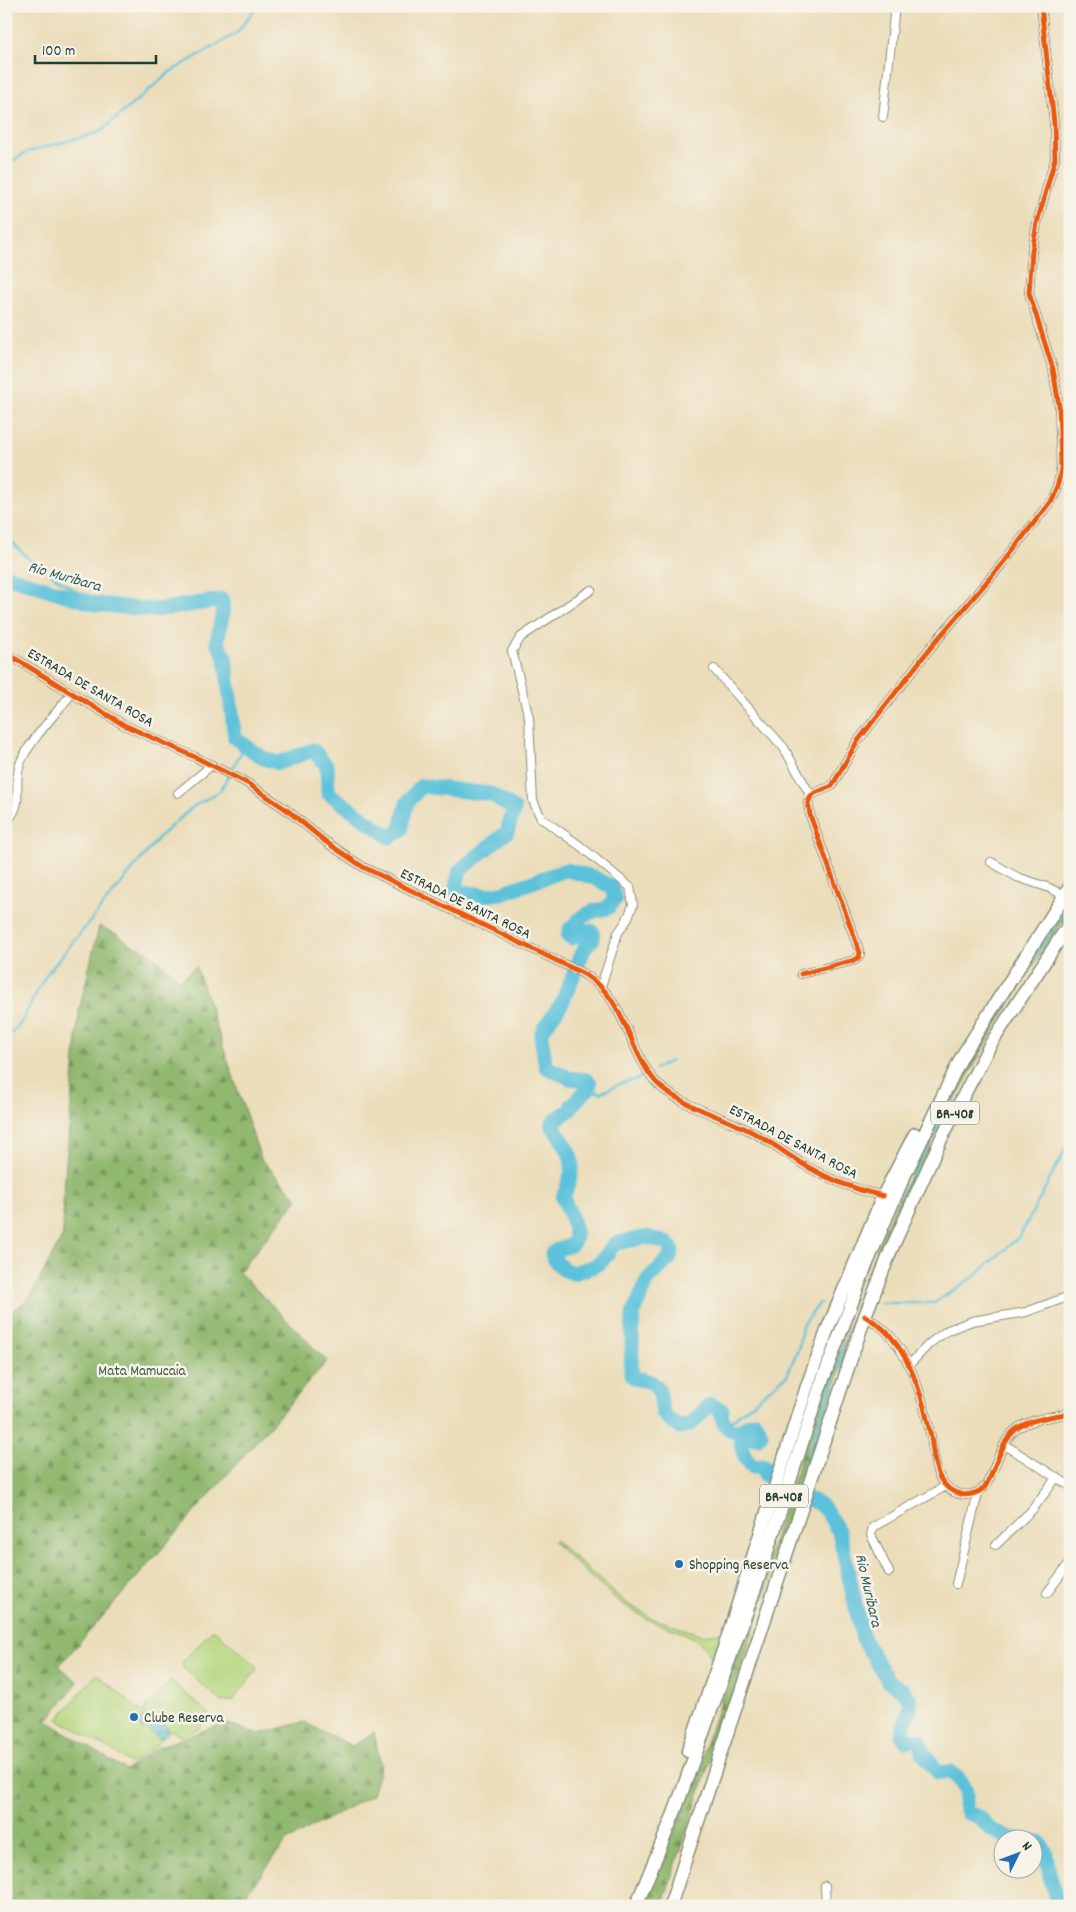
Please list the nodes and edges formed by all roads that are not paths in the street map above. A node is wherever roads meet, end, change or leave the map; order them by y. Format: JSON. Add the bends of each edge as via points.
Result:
{"nodes":[{"id":1,"x":895,"y":6,"type":"edge"},
{"id":2,"x":1041,"y":6,"type":"edge"},
{"id":3,"x":883,"y":117,"type":"dead end"},
{"id":4,"x":591,"y":590,"type":"dead end"},
{"id":5,"x":6,"y":653,"type":"edge"},
{"id":6,"x":714,"y":669,"type":"dead end"},
{"id":7,"x":72,"y":693,"type":"junction"},
{"id":8,"x":212,"y":765,"type":"junction"},
{"id":9,"x":178,"y":793,"type":"dead end"},
{"id":10,"x":811,"y":796,"type":"junction"},
{"id":11,"x":6,"y":822,"type":"edge"},
{"id":12,"x":991,"y":862,"type":"dead end"},
{"id":13,"x":1067,"y":891,"type":"edge"},
{"id":14,"x":1070,"y":923,"type":"edge"},
{"id":15,"x":1019,"y":964,"type":"junction"},
{"id":16,"x":801,"y":974,"type":"dead end"},
{"id":17,"x":600,"y":986,"type":"junction"},
{"id":18,"x":883,"y":1196,"type":"junction"},
{"id":19,"x":1070,"y":1296,"type":"edge"},
{"id":20,"x":865,"y":1316,"type":"junction"},
{"id":21,"x":909,"y":1366,"type":"junction"},
{"id":22,"x":1070,"y":1413,"type":"edge"},
{"id":23,"x":1005,"y":1445,"type":"junction"},
{"id":24,"x":1057,"y":1478,"type":"junction"},
{"id":25,"x":946,"y":1486,"type":"junction"},
{"id":26,"x":1070,"y":1486,"type":"edge"},
{"id":27,"x":978,"y":1493,"type":"junction"},
{"id":28,"x":996,"y":1545,"type":"dead end"},
{"id":29,"x":1070,"y":1562,"type":"edge"},
{"id":30,"x":889,"y":1572,"type":"dead end"},
{"id":31,"x":956,"y":1584,"type":"dead end"},
{"id":32,"x":1047,"y":1592,"type":"dead end"},
{"id":33,"x":675,"y":1811,"type":"junction"},
{"id":34,"x":825,"y":1886,"type":"dead end"},
{"id":35,"x":636,"y":1906,"type":"edge"},
{"id":36,"x":670,"y":1906,"type":"edge"},
{"id":37,"x":826,"y":1906,"type":"edge"}],
"edges":[{"from":1,"to":3,"type":"street"},
{"from":2,"to":10,"type":"street","via":[[1055,159],[1037,223],[1029,293],[1053,369],[1059,406],[1061,468],[1058,484],[1050,502],[1002,564],[931,647],[857,742],[832,786]]},
{"from":4,"to":17,"type":"street","via":[[521,637],[512,651],[529,718],[534,802],[540,818],[630,887],[633,905],[618,933]]},
{"from":5,"to":7,"type":"street","name":"ESTRADA DE SANTA ROSA"},
{"from":6,"to":10,"type":"street","via":[[784,748]]},
{"from":7,"to":8,"type":"street","name":"ESTRADA DE SANTA ROSA","via":[[124,725]]},
{"from":7,"to":11,"type":"street","via":[[20,763],[17,775],[19,800],[13,816]]},
{"from":8,"to":9,"type":"street"},
{"from":8,"to":17,"type":"street","name":"ESTRADA DE SANTA ROSA","via":[[248,783],[363,867],[582,973]]},
{"from":10,"to":16,"type":"street","via":[[808,803],[810,815],[860,953],[855,960]]},
{"from":12,"to":13,"type":"street","via":[[1017,877]]},
{"from":13,"to":15,"type":"highway","number":"BR-408"},
{"from":14,"to":20,"type":"highway","number":"BR-408","via":[[990,1045],[942,1137],[890,1250]]},
{"from":15,"to":18,"type":"highway","via":[[998,986],[976,1021]]},
{"from":15,"to":33,"type":"highway","number":"BR-408","via":[[962,1056],[901,1183],[865,1268],[820,1387],[760,1574]]},
{"from":17,"to":18,"type":"street","name":"ESTRADA DE SANTA ROSA","via":[[612,1002],[654,1081],[668,1093],[748,1130],[838,1182]]},
{"from":18,"to":33,"type":"highway","via":[[807,1386],[682,1771]]},
{"from":19,"to":21,"type":"street","via":[[1026,1312],[972,1321],[948,1330],[930,1343]]},
{"from":20,"to":21,"type":"street","via":[[891,1337]]},
{"from":20,"to":36,"type":"highway","number":"BR-408"},
{"from":21,"to":25,"type":"street","via":[[928,1424],[939,1476]]},
{"from":22,"to":23,"type":"street","via":[[1020,1426],[1010,1434]]},
{"from":23,"to":24,"type":"street"},
{"from":23,"to":27,"type":"street","via":[[993,1473]]},
{"from":24,"to":26,"type":"street"},
{"from":24,"to":28,"type":"street","via":[[1032,1510]]},
{"from":25,"to":27,"type":"street","via":[[970,1496]]},
{"from":25,"to":30,"type":"street","via":[[872,1527],[871,1535]]},
{"from":27,"to":31,"type":"street"},
{"from":29,"to":32,"type":"street"},
{"from":33,"to":35,"type":"highway","number":"BR-408"},
{"from":34,"to":37,"type":"street"}]}
